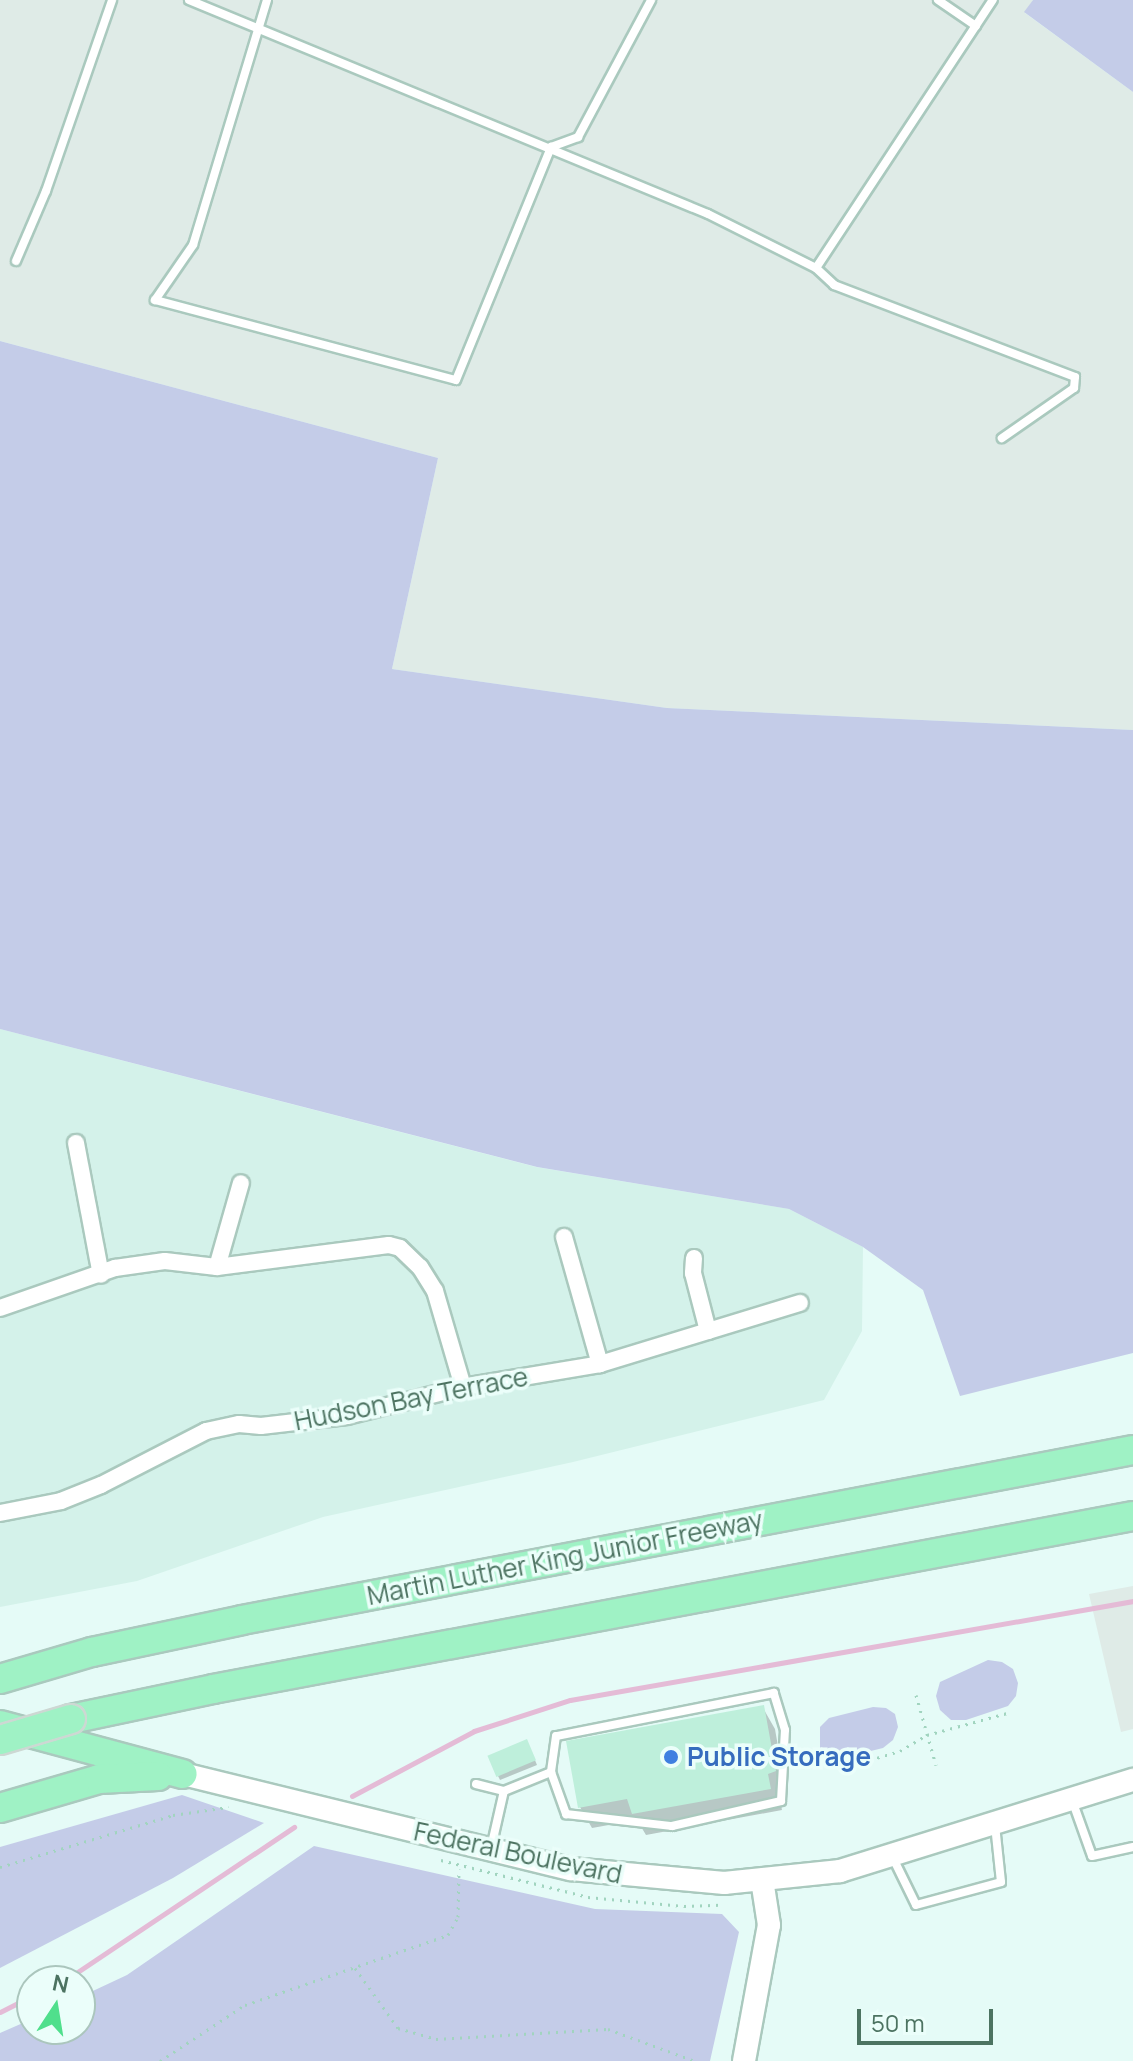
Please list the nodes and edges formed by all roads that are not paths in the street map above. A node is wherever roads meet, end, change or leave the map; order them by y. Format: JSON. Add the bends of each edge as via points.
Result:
{"nodes":[{"id":1,"x":112,"y":0,"type":"edge"},
{"id":2,"x":189,"y":0,"type":"edge"},
{"id":3,"x":651,"y":0,"type":"edge"},
{"id":4,"x":938,"y":0,"type":"edge"},
{"id":5,"x":993,"y":0,"type":"edge"},
{"id":6,"x":264,"y":1,"type":"edge"},
{"id":7,"x":976,"y":26,"type":"junction"},
{"id":8,"x":258,"y":28,"type":"junction"},
{"id":9,"x":551,"y":147,"type":"junction"},
{"id":10,"x":16,"y":261,"type":"dead end"},
{"id":11,"x":816,"y":268,"type":"junction"},
{"id":12,"x":1002,"y":438,"type":"dead end"},
{"id":13,"x":76,"y":1143,"type":"dead end"},
{"id":14,"x":241,"y":1183,"type":"dead end"},
{"id":15,"x":564,"y":1237,"type":"dead end"},
{"id":16,"x":694,"y":1258,"type":"dead end"},
{"id":17,"x":217,"y":1267,"type":"junction"},
{"id":18,"x":101,"y":1275,"type":"junction"},
{"id":19,"x":800,"y":1303,"type":"dead end"},
{"id":20,"x":0,"y":1308,"type":"edge"},
{"id":21,"x":708,"y":1331,"type":"junction"},
{"id":22,"x":600,"y":1364,"type":"junction"},
{"id":23,"x":463,"y":1387,"type":"junction"},
{"id":24,"x":1133,"y":1450,"type":"edge"},
{"id":25,"x":0,"y":1513,"type":"edge"},
{"id":26,"x":1133,"y":1516,"type":"edge"},
{"id":27,"x":0,"y":1679,"type":"edge"},
{"id":28,"x":0,"y":1725,"type":"edge"},
{"id":29,"x":0,"y":1740,"type":"edge"},
{"id":30,"x":551,"y":1772,"type":"junction"},
{"id":31,"x":183,"y":1774,"type":"junction"},
{"id":32,"x":1133,"y":1780,"type":"edge"},
{"id":33,"x":476,"y":1784,"type":"dead end"},
{"id":34,"x":504,"y":1791,"type":"junction"},
{"id":35,"x":1072,"y":1799,"type":"junction"},
{"id":36,"x":0,"y":1808,"type":"edge"},
{"id":37,"x":995,"y":1824,"type":"junction"},
{"id":38,"x":1133,"y":1847,"type":"edge"},
{"id":39,"x":491,"y":1850,"type":"junction"},
{"id":40,"x":892,"y":1856,"type":"junction"},
{"id":41,"x":762,"y":1880,"type":"junction"},
{"id":42,"x":744,"y":2061,"type":"edge"}],
"edges":[{"from":1,"to":10,"type":"lane"},
{"from":2,"to":8,"type":"lane"},
{"from":3,"to":9,"type":"lane","via":[[578,137]]},
{"from":4,"to":7,"type":"lane"},
{"from":5,"to":7,"type":"lane"},
{"from":6,"to":8,"type":"lane"},
{"from":7,"to":11,"type":"lane"},
{"from":8,"to":9,"type":"lane"},
{"from":8,"to":9,"type":"lane","via":[[193,245],[155,300],[456,380]]},
{"from":9,"to":11,"type":"lane","via":[[708,214]]},
{"from":11,"to":12,"type":"lane","via":[[834,285],[1075,377],[1074,388]]},
{"from":13,"to":18,"type":"street"},
{"from":14,"to":17,"type":"street"},
{"from":15,"to":22,"type":"street"},
{"from":16,"to":21,"type":"street"},
{"from":17,"to":18,"type":"street","via":[[165,1261]]},
{"from":17,"to":23,"type":"street","via":[[389,1245],[400,1248],[435,1291]]},
{"from":18,"to":20,"type":"street"},
{"from":19,"to":21,"type":"street","name":"Hudson Bay Terrace"},
{"from":21,"to":22,"type":"street","name":"Hudson Bay Terrace"},
{"from":22,"to":23,"type":"street","name":"Hudson Bay Terrace"},
{"from":23,"to":25,"type":"street","name":"Hudson Bay Terrace","via":[[347,1416],[206,1431],[61,1501]]},
{"from":24,"to":27,"type":"highway","name":"Martin Luther King Junior Freeway","via":[[242,1620],[92,1652]]},
{"from":26,"to":29,"type":"highway","bridge":true,"via":[[229,1686],[71,1719]]},
{"from":28,"to":31,"type":"highway"},
{"from":30,"to":30,"type":"lane","via":[[566,1814],[672,1826],[781,1801],[785,1730],[774,1693],[556,1736]]},
{"from":30,"to":34,"type":"lane"},
{"from":31,"to":36,"type":"highway","via":[[99,1779]]},
{"from":31,"to":39,"type":"main road","name":"Federal Boulevard"},
{"from":32,"to":35,"type":"main road","name":"Federal Boulevard"},
{"from":33,"to":34,"type":"lane"},
{"from":34,"to":39,"type":"lane"},
{"from":35,"to":37,"type":"main road","name":"Federal Boulevard"},
{"from":35,"to":38,"type":"lane","via":[[1092,1856]]},
{"from":37,"to":40,"type":"main road","name":"Federal Boulevard"},
{"from":37,"to":40,"type":"lane","via":[[1001,1882],[916,1905]]},
{"from":39,"to":41,"type":"main road","name":"Federal Boulevard","via":[[612,1875],[724,1883]]},
{"from":40,"to":41,"type":"main road","name":"Federal Boulevard","via":[[840,1871]]},
{"from":41,"to":42,"type":"main road","via":[[769,1925]]}]}
